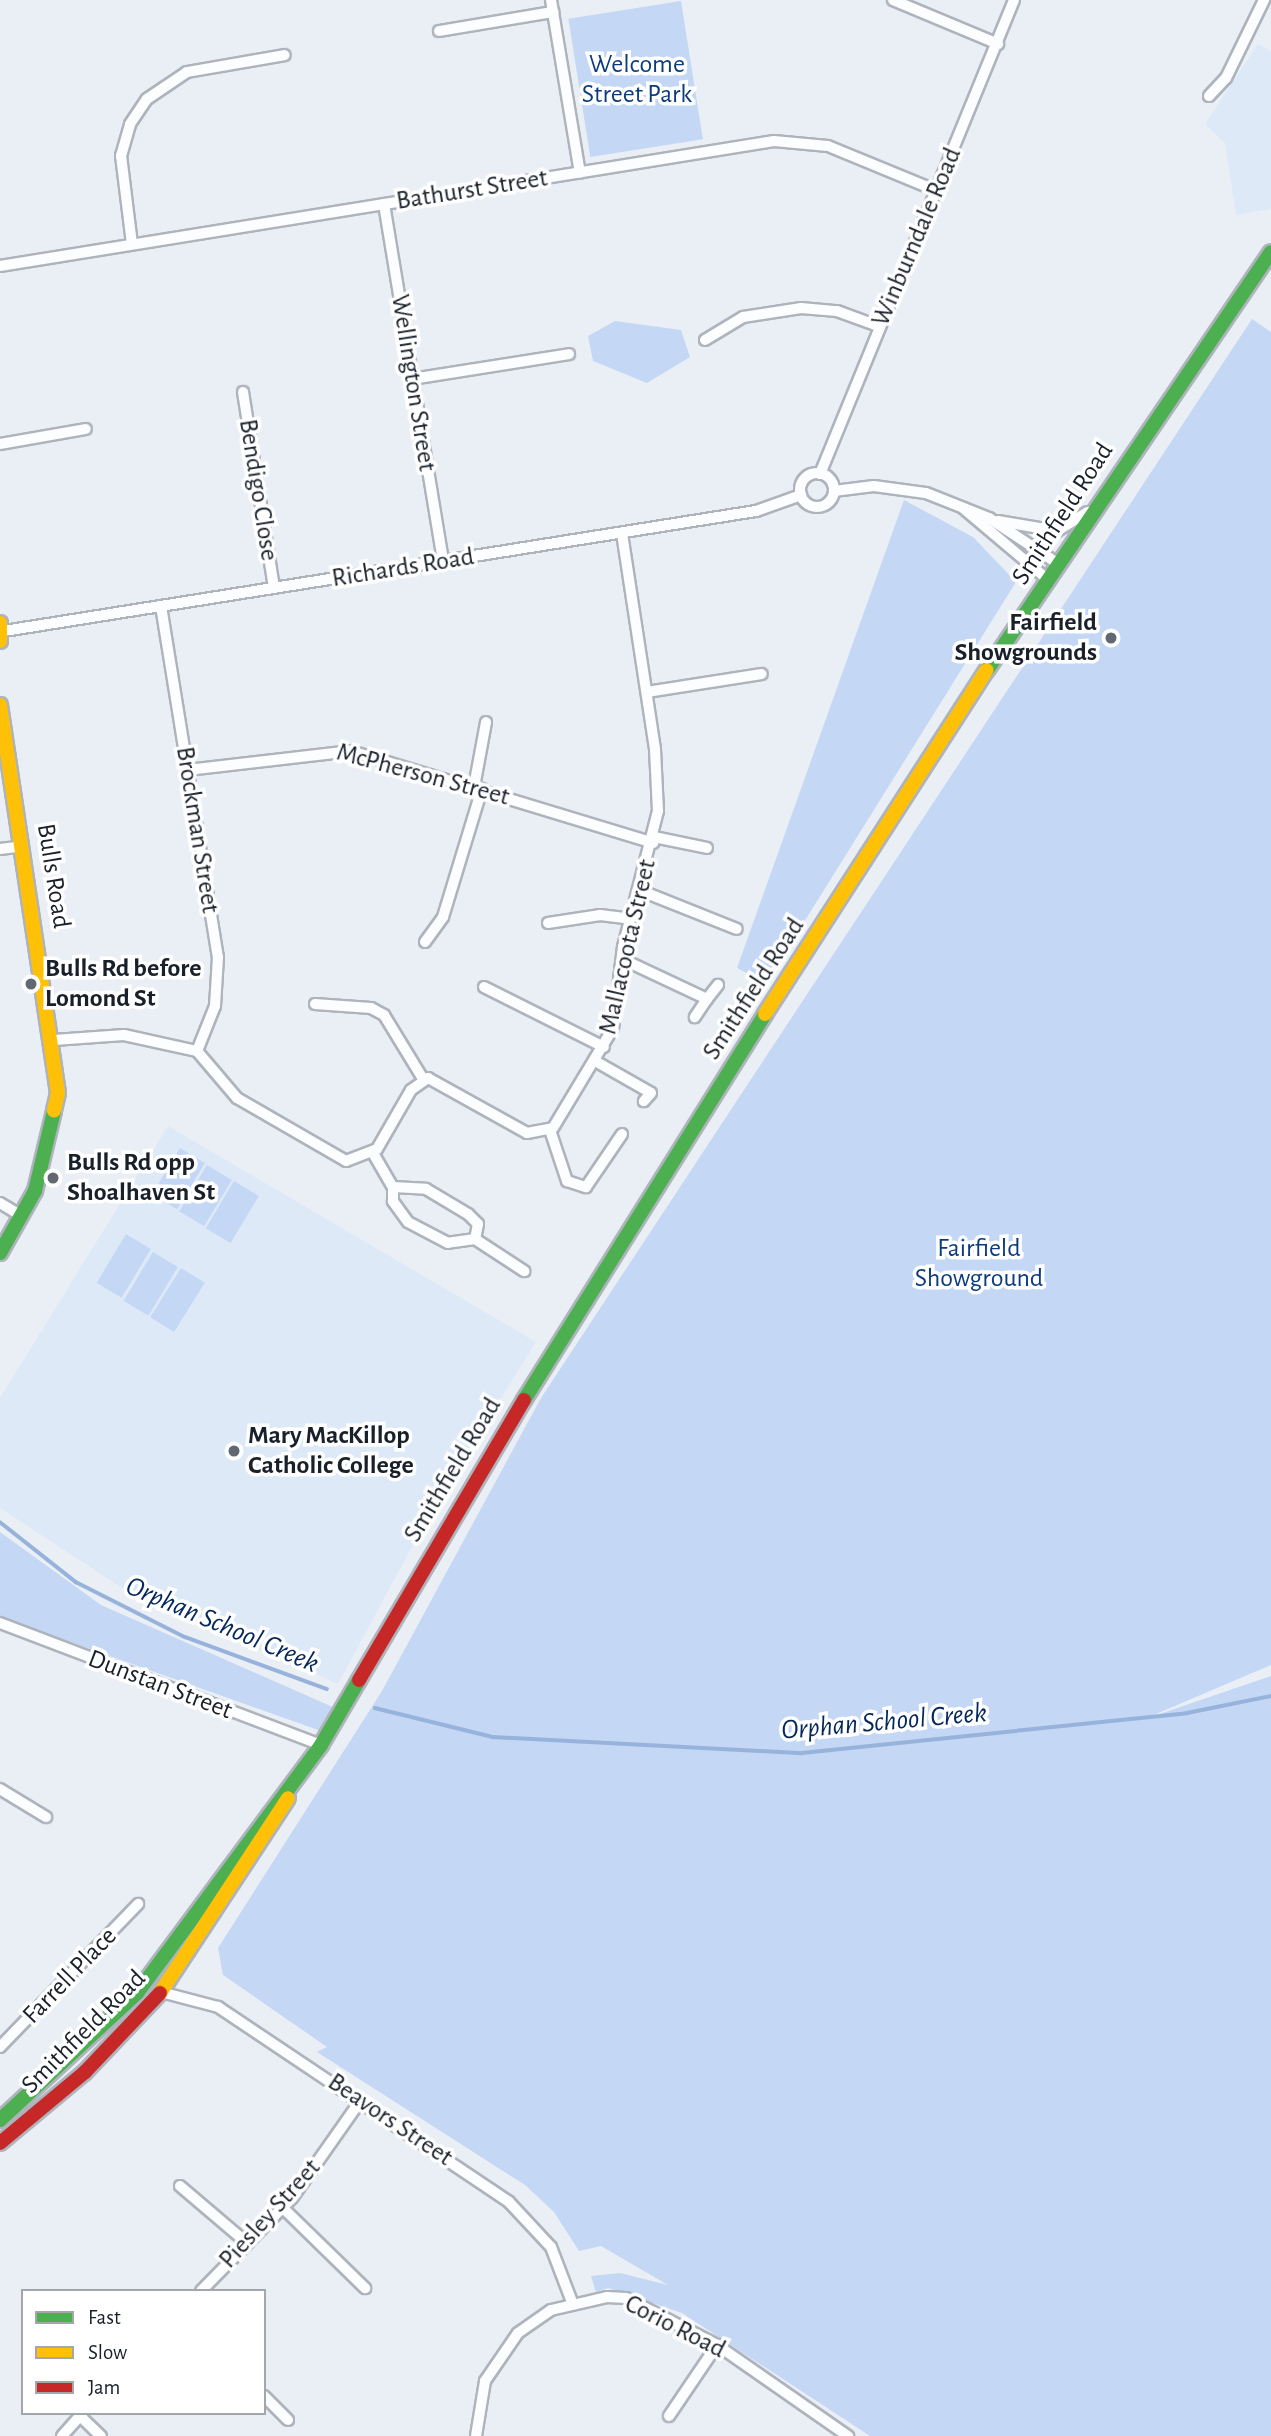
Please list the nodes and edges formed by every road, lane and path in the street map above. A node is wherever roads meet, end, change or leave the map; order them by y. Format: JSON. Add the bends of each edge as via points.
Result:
{"nodes":[{"id":1,"x":893,"y":0,"type":"edge"},
{"id":2,"x":1014,"y":0,"type":"edge"},
{"id":3,"x":1264,"y":0,"type":"edge"},
{"id":4,"x":552,"y":6,"type":"edge"},
{"id":5,"x":439,"y":31,"type":"dead end"},
{"id":6,"x":998,"y":44,"type":"junction"},
{"id":7,"x":285,"y":55,"type":"dead end"},
{"id":8,"x":1209,"y":96,"type":"dead end"},
{"id":9,"x":580,"y":173,"type":"junction"},
{"id":10,"x":936,"y":191,"type":"junction"},
{"id":11,"x":384,"y":204,"type":"junction"},
{"id":12,"x":132,"y":244,"type":"junction"},
{"id":13,"x":1271,"y":252,"type":"edge"},
{"id":14,"x":0,"y":266,"type":"edge"},
{"id":15,"x":878,"y":326,"type":"junction"},
{"id":16,"x":705,"y":341,"type":"dead end"},
{"id":17,"x":569,"y":354,"type":"dead end"},
{"id":18,"x":412,"y":379,"type":"junction"},
{"id":19,"x":243,"y":392,"type":"dead end"},
{"id":20,"x":86,"y":429,"type":"dead end"},
{"id":21,"x":0,"y":444,"type":"edge"},
{"id":22,"x":820,"y":474,"type":"junction"},
{"id":23,"x":834,"y":491,"type":"junction"},
{"id":24,"x":801,"y":495,"type":"junction"},
{"id":25,"x":962,"y":507,"type":"junction"},
{"id":26,"x":1091,"y":509,"type":"junction"},
{"id":27,"x":989,"y":518,"type":"junction"},
{"id":28,"x":622,"y":533,"type":"junction"},
{"id":29,"x":443,"y":562,"type":"junction"},
{"id":30,"x":1056,"y":563,"type":"junction"},
{"id":31,"x":1048,"y":579,"type":"junction"},
{"id":32,"x":274,"y":588,"type":"junction"},
{"id":33,"x":162,"y":606,"type":"junction"},
{"id":34,"x":1,"y":632,"type":"edge"},
{"id":35,"x":762,"y":674,"type":"dead end"},
{"id":36,"x":647,"y":692,"type":"junction"},
{"id":37,"x":0,"y":705,"type":"edge"},
{"id":38,"x":486,"y":722,"type":"dead end"},
{"id":39,"x":188,"y":770,"type":"junction"},
{"id":40,"x":478,"y":788,"type":"junction"},
{"id":41,"x":654,"y":840,"type":"junction"},
{"id":42,"x":23,"y":846,"type":"junction"},
{"id":43,"x":707,"y":848,"type":"dead end"},
{"id":44,"x":0,"y":849,"type":"edge"},
{"id":45,"x":639,"y":890,"type":"junction"},
{"id":46,"x":631,"y":919,"type":"junction"},
{"id":47,"x":548,"y":923,"type":"dead end"},
{"id":48,"x":737,"y":929,"type":"dead end"},
{"id":49,"x":425,"y":942,"type":"dead end"},
{"id":50,"x":622,"y":960,"type":"junction"},
{"id":51,"x":718,"y":985,"type":"dead end"},
{"id":52,"x":484,"y":987,"type":"dead end"},
{"id":53,"x":707,"y":999,"type":"junction"},
{"id":54,"x":315,"y":1004,"type":"dead end"},
{"id":55,"x":695,"y":1017,"type":"dead end"},
{"id":56,"x":54,"y":1040,"type":"junction"},
{"id":57,"x":604,"y":1047,"type":"junction"},
{"id":58,"x":197,"y":1051,"type":"junction"},
{"id":59,"x":595,"y":1062,"type":"junction"},
{"id":60,"x":423,"y":1079,"type":"junction"},
{"id":61,"x":644,"y":1101,"type":"dead end"},
{"id":62,"x":550,"y":1130,"type":"junction"},
{"id":63,"x":622,"y":1134,"type":"dead end"},
{"id":64,"x":373,"y":1153,"type":"junction"},
{"id":65,"x":393,"y":1187,"type":"junction"},
{"id":66,"x":0,"y":1203,"type":"edge"},
{"id":67,"x":22,"y":1216,"type":"junction"},
{"id":68,"x":475,"y":1239,"type":"junction"},
{"id":69,"x":0,"y":1253,"type":"edge"},
{"id":70,"x":524,"y":1271,"type":"dead end"},
{"id":71,"x":0,"y":1623,"type":"edge"},
{"id":72,"x":321,"y":1745,"type":"junction"},
{"id":73,"x":304,"y":1769,"type":"junction"},
{"id":74,"x":0,"y":1789,"type":"edge"},
{"id":75,"x":46,"y":1817,"type":"dead end"},
{"id":76,"x":216,"y":1883,"type":"junction"},
{"id":77,"x":138,"y":1904,"type":"dead end"},
{"id":78,"x":161,"y":1992,"type":"junction"},
{"id":79,"x":0,"y":2047,"type":"edge"},
{"id":80,"x":27,"y":2099,"type":"junction"},
{"id":81,"x":361,"y":2100,"type":"junction"},
{"id":82,"x":0,"y":2120,"type":"edge"},
{"id":83,"x":0,"y":2143,"type":"edge"},
{"id":84,"x":180,"y":2186,"type":"dead end"},
{"id":85,"x":283,"y":2208,"type":"junction"},
{"id":86,"x":247,"y":2243,"type":"junction"},
{"id":87,"x":365,"y":2288,"type":"dead end"},
{"id":88,"x":203,"y":2289,"type":"edge"},
{"id":89,"x":572,"y":2302,"type":"junction"},
{"id":90,"x":717,"y":2345,"type":"junction"},
{"id":91,"x":266,"y":2398,"type":"edge"},
{"id":92,"x":82,"y":2415,"type":"edge"},
{"id":93,"x":669,"y":2416,"type":"dead end"},
{"id":94,"x":288,"y":2420,"type":"dead end"},
{"id":95,"x":835,"y":2432,"type":"edge"},
{"id":96,"x":62,"y":2436,"type":"edge"},
{"id":97,"x":101,"y":2436,"type":"edge"},
{"id":98,"x":476,"y":2436,"type":"edge"},
{"id":99,"x":848,"y":2436,"type":"edge"}],
"edges":[{"from":1,"to":6,"type":"street"},
{"from":2,"to":6,"type":"street","name":"Winburndale Road"},
{"from":3,"to":8,"type":"street","via":[[1226,78]]},
{"from":4,"to":5,"type":"street"},
{"from":4,"to":9,"type":"street"},
{"from":6,"to":10,"type":"street","name":"Winburndale Road"},
{"from":7,"to":12,"type":"street","via":[[187,72],[147,99],[130,124],[121,156]]},
{"from":9,"to":10,"type":"street","name":"Bathurst Street","via":[[787,141],[839,150]]},
{"from":9,"to":11,"type":"street","name":"Bathurst Street"},
{"from":10,"to":15,"type":"street","name":"Winburndale Road"},
{"from":11,"to":12,"type":"street","name":"Bathurst Street"},
{"from":11,"to":18,"type":"street","name":"Wellington Street"},
{"from":12,"to":14,"type":"street","name":"Bathurst Street"},
{"from":13,"to":26,"type":"main road","name":"Smithfield Road"},
{"from":15,"to":16,"type":"street","via":[[837,311],[801,308],[743,317]]},
{"from":15,"to":22,"type":"street","name":"Winburndale Road"},
{"from":17,"to":18,"type":"street"},
{"from":18,"to":29,"type":"street","name":"Wellington Street"},
{"from":19,"to":32,"type":"street","name":"Bendigo Close"},
{"from":20,"to":21,"type":"street"},
{"from":22,"to":23,"type":"street"},
{"from":22,"to":24,"type":"street","name":"Richards Road","via":[[804,479]]},
{"from":23,"to":24,"type":"street","name":"Richards Road","via":[[817,507]]},
{"from":23,"to":25,"type":"street","name":"Richards Road","via":[[896,487]]},
{"from":24,"to":28,"type":"street","name":"Richards Road","via":[[756,511]]},
{"from":25,"to":27,"type":"street","name":"Richards Road"},
{"from":25,"to":31,"type":"street","name":"Richards Road"},
{"from":26,"to":27,"type":"street","name":"Richards Road","via":[[1057,531]]},
{"from":26,"to":30,"type":"main road","name":"Smithfield Road"},
{"from":27,"to":30,"type":"street","name":"Richards Road"},
{"from":28,"to":29,"type":"street","name":"Richards Road"},
{"from":28,"to":36,"type":"street","name":"Mallacoota Street"},
{"from":29,"to":32,"type":"street","name":"Richards Road"},
{"from":30,"to":31,"type":"main road","name":"Smithfield Road"},
{"from":31,"to":72,"type":"main road","name":"Smithfield Road","via":[[581,1303]]},
{"from":32,"to":33,"type":"street","name":"Richards Road"},
{"from":33,"to":34,"type":"street","name":"Richards Road"},
{"from":33,"to":39,"type":"street","name":"Brockman Street"},
{"from":35,"to":36,"type":"street"},
{"from":36,"to":41,"type":"street","name":"Mallacoota Street","via":[[658,780]]},
{"from":37,"to":42,"type":"main road","name":"Bulls Road"},
{"from":38,"to":40,"type":"street"},
{"from":39,"to":40,"type":"street","name":"McPherson Street","via":[[338,749]]},
{"from":39,"to":58,"type":"street","name":"Brockman Street","via":[[219,969],[215,1006]]},
{"from":40,"to":41,"type":"street","name":"McPherson Street"},
{"from":40,"to":49,"type":"street","via":[[443,917]]},
{"from":41,"to":43,"type":"street","name":"McPherson Street"},
{"from":41,"to":45,"type":"street","name":"Mallacoota Street"},
{"from":42,"to":44,"type":"street"},
{"from":42,"to":56,"type":"main road","name":"Bulls Road"},
{"from":45,"to":46,"type":"street","name":"Mallacoota Street"},
{"from":45,"to":48,"type":"street"},
{"from":46,"to":47,"type":"street","via":[[600,915]]},
{"from":46,"to":50,"type":"street","name":"Mallacoota Street"},
{"from":50,"to":53,"type":"street","via":[[651,968]]},
{"from":50,"to":57,"type":"street","name":"Mallacoota Street","via":[[616,1017]]},
{"from":51,"to":53,"type":"street"},
{"from":52,"to":57,"type":"street"},
{"from":53,"to":55,"type":"street"},
{"from":54,"to":60,"type":"street","via":[[371,1007],[384,1015],[412,1052]]},
{"from":56,"to":58,"type":"street","via":[[124,1035]]},
{"from":56,"to":67,"type":"main road","name":"Bulls Road","via":[[56,1118],[48,1155]]},
{"from":57,"to":59,"type":"street","name":"Mallacoota Street"},
{"from":58,"to":64,"type":"street","via":[[237,1098],[338,1158],[353,1161]]},
{"from":59,"to":61,"type":"street","via":[[650,1093]]},
{"from":59,"to":62,"type":"street","name":"Mallacoota Street"},
{"from":60,"to":62,"type":"street","via":[[437,1080],[527,1133]]},
{"from":60,"to":64,"type":"street"},
{"from":62,"to":63,"type":"street","via":[[567,1181],[586,1187]]},
{"from":64,"to":65,"type":"street"},
{"from":65,"to":68,"type":"street","via":[[426,1189],[468,1214],[478,1224]]},
{"from":65,"to":68,"type":"street","via":[[393,1201],[408,1222],[448,1243]]},
{"from":66,"to":67,"type":"street"},
{"from":67,"to":69,"type":"main road","name":"Bulls Road"},
{"from":68,"to":70,"type":"street"},
{"from":71,"to":72,"type":"street","name":"Dunstan Street"},
{"from":72,"to":73,"type":"main road","name":"Smithfield Road"},
{"from":73,"to":76,"type":"main road","name":"Smithfield Road"},
{"from":73,"to":78,"type":"main road","name":"Smithfield Road","via":[[268,1835]]},
{"from":74,"to":75,"type":"street"},
{"from":76,"to":78,"type":"main road","via":[[200,1922],[160,1982]]},
{"from":76,"to":80,"type":"main road","name":"Smithfield Road","via":[[137,1993]]},
{"from":77,"to":79,"type":"street","name":"Farrell Place"},
{"from":78,"to":80,"type":"main road","via":[[147,1994],[66,2078]]},
{"from":78,"to":81,"type":"street","name":"Beavors Street","via":[[218,2007]]},
{"from":78,"to":83,"type":"main road","name":"Smithfield Road","via":[[85,2072]]},
{"from":80,"to":82,"type":"main road","name":"Smithfield Road"},
{"from":81,"to":85,"type":"street","name":"Piesley Street"},
{"from":81,"to":89,"type":"street","name":"Beavors Street","via":[[528,2218],[559,2260]]},
{"from":84,"to":86,"type":"street"},
{"from":85,"to":86,"type":"street","name":"Piesley Street"},
{"from":85,"to":87,"type":"street"},
{"from":86,"to":88,"type":"street","name":"Piesley Street"},
{"from":89,"to":90,"type":"street","name":"Corio Road","via":[[626,2298]]},
{"from":89,"to":98,"type":"street","name":"Corio Road","via":[[540,2315],[501,2352],[482,2389]]},
{"from":90,"to":93,"type":"street"},
{"from":90,"to":95,"type":"street","name":"Corio Road"},
{"from":91,"to":94,"type":"street"},
{"from":92,"to":96,"type":"street"},
{"from":92,"to":97,"type":"street"},
{"from":95,"to":99,"type":"street","name":"Corio Road"}]}
